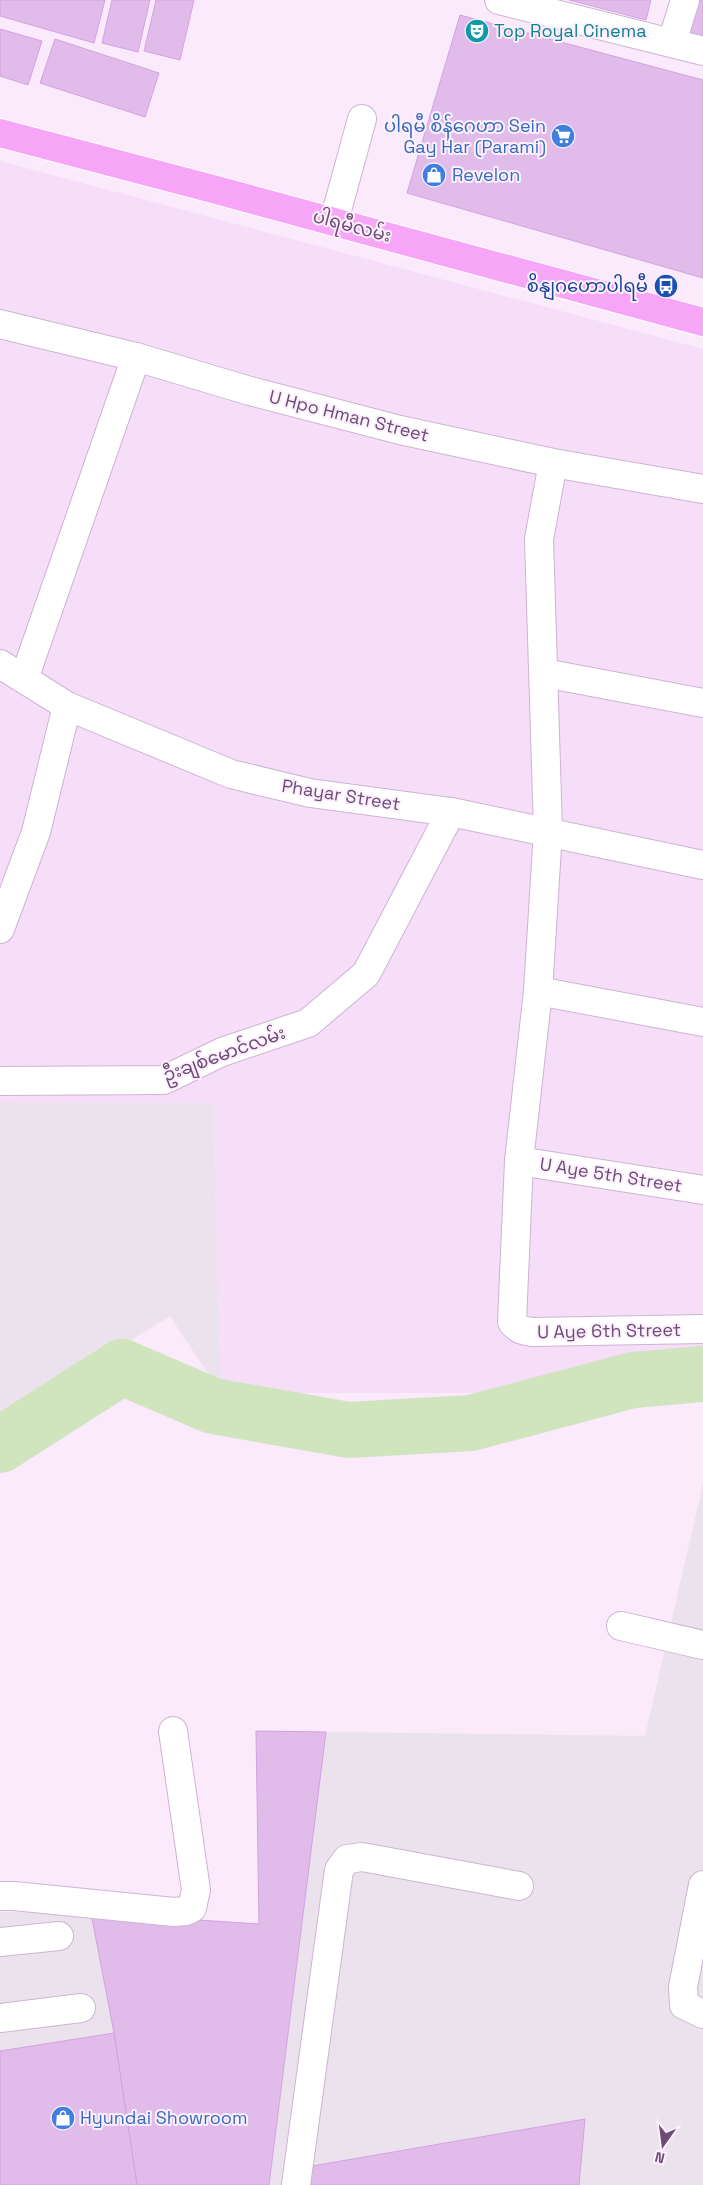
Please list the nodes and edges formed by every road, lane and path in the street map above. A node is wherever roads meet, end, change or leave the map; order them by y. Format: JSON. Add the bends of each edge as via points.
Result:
{"nodes":[{"id":1,"x":499,"y":0,"type":"edge"},
{"id":2,"x":685,"y":0,"type":"edge"},
{"id":3,"x":672,"y":42,"type":"junction"},
{"id":4,"x":703,"y":50,"type":"edge"},
{"id":5,"x":362,"y":119,"type":"dead end"},
{"id":6,"x":0,"y":133,"type":"edge"},
{"id":7,"x":334,"y":222,"type":"junction"},
{"id":8,"x":703,"y":322,"type":"edge"},
{"id":9,"x":0,"y":324,"type":"edge"},
{"id":10,"x":136,"y":357,"type":"junction"},
{"id":11,"x":553,"y":463,"type":"junction"},
{"id":12,"x":703,"y":488,"type":"edge"},
{"id":13,"x":0,"y":664,"type":"edge"},
{"id":14,"x":544,"y":673,"type":"junction"},
{"id":15,"x":24,"y":679,"type":"junction"},
{"id":16,"x":703,"y":703,"type":"edge"},
{"id":17,"x":67,"y":706,"type":"junction"},
{"id":18,"x":451,"y":812,"type":"junction"},
{"id":19,"x":548,"y":831,"type":"junction"},
{"id":20,"x":703,"y":865,"type":"edge"},
{"id":21,"x":0,"y":929,"type":"edge"},
{"id":22,"x":538,"y":990,"type":"junction"},
{"id":23,"x":703,"y":1022,"type":"edge"},
{"id":24,"x":0,"y":1081,"type":"edge"},
{"id":25,"x":519,"y":1160,"type":"junction"},
{"id":26,"x":703,"y":1190,"type":"edge"},
{"id":27,"x":703,"y":1329,"type":"edge"},
{"id":28,"x":621,"y":1626,"type":"dead end"},
{"id":29,"x":703,"y":1645,"type":"edge"},
{"id":30,"x":173,"y":1731,"type":"dead end"},
{"id":31,"x":703,"y":1885,"type":"edge"},
{"id":32,"x":518,"y":1886,"type":"dead end"},
{"id":33,"x":0,"y":1896,"type":"edge"},
{"id":34,"x":59,"y":1936,"type":"dead end"},
{"id":35,"x":0,"y":1942,"type":"edge"},
{"id":36,"x":81,"y":2008,"type":"dead end"},
{"id":37,"x":703,"y":2014,"type":"edge"},
{"id":38,"x":0,"y":2018,"type":"edge"},
{"id":39,"x":296,"y":2185,"type":"edge"}],
"edges":[{"from":1,"to":3,"type":"street"},
{"from":2,"to":3,"type":"street"},
{"from":3,"to":4,"type":"street"},
{"from":5,"to":7,"type":"street"},
{"from":6,"to":7,"type":"main road","name":"ပါရမီလမ်း"},
{"from":7,"to":8,"type":"main road","name":"ပါရမီလမ်း"},
{"from":9,"to":10,"type":"street","name":"U Hpo Hman Street"},
{"from":10,"to":11,"type":"street","name":"U Hpo Hman Street","via":[[400,430]]},
{"from":10,"to":15,"type":"street"},
{"from":11,"to":12,"type":"street","name":"U Hpo Hman Street"},
{"from":11,"to":14,"type":"street","via":[[539,539]]},
{"from":13,"to":15,"type":"street","name":"Phayar Street"},
{"from":14,"to":16,"type":"street"},
{"from":14,"to":19,"type":"street"},
{"from":15,"to":17,"type":"street","name":"Phayar Street"},
{"from":17,"to":18,"type":"street","name":"Phayar Street","via":[[231,774],[310,793]]},
{"from":17,"to":21,"type":"street","via":[[36,832]]},
{"from":18,"to":19,"type":"street","name":"Phayar Street"},
{"from":18,"to":24,"type":"street","name":"ဦးချစ်မောင်လမ်း","via":[[366,974],[308,1024],[222,1052],[164,1080]]},
{"from":19,"to":20,"type":"street","name":"Phayar Street"},
{"from":19,"to":22,"type":"street"},
{"from":22,"to":23,"type":"street"},
{"from":22,"to":25,"type":"street"},
{"from":25,"to":26,"type":"street","name":"U Aye 5th Street"},
{"from":25,"to":27,"type":"street","name":"U Aye 6th Street","via":[[512,1315],[516,1328],[533,1332]]},
{"from":28,"to":29,"type":"street"},
{"from":30,"to":33,"type":"street","via":[[196,1890],[192,1908],[174,1912]]},
{"from":31,"to":37,"type":"street","via":[[683,1987],[684,2005]]},
{"from":32,"to":39,"type":"street","via":[[362,1857],[347,1859],[339,1870]]},
{"from":34,"to":35,"type":"street"},
{"from":36,"to":38,"type":"street"}]}
